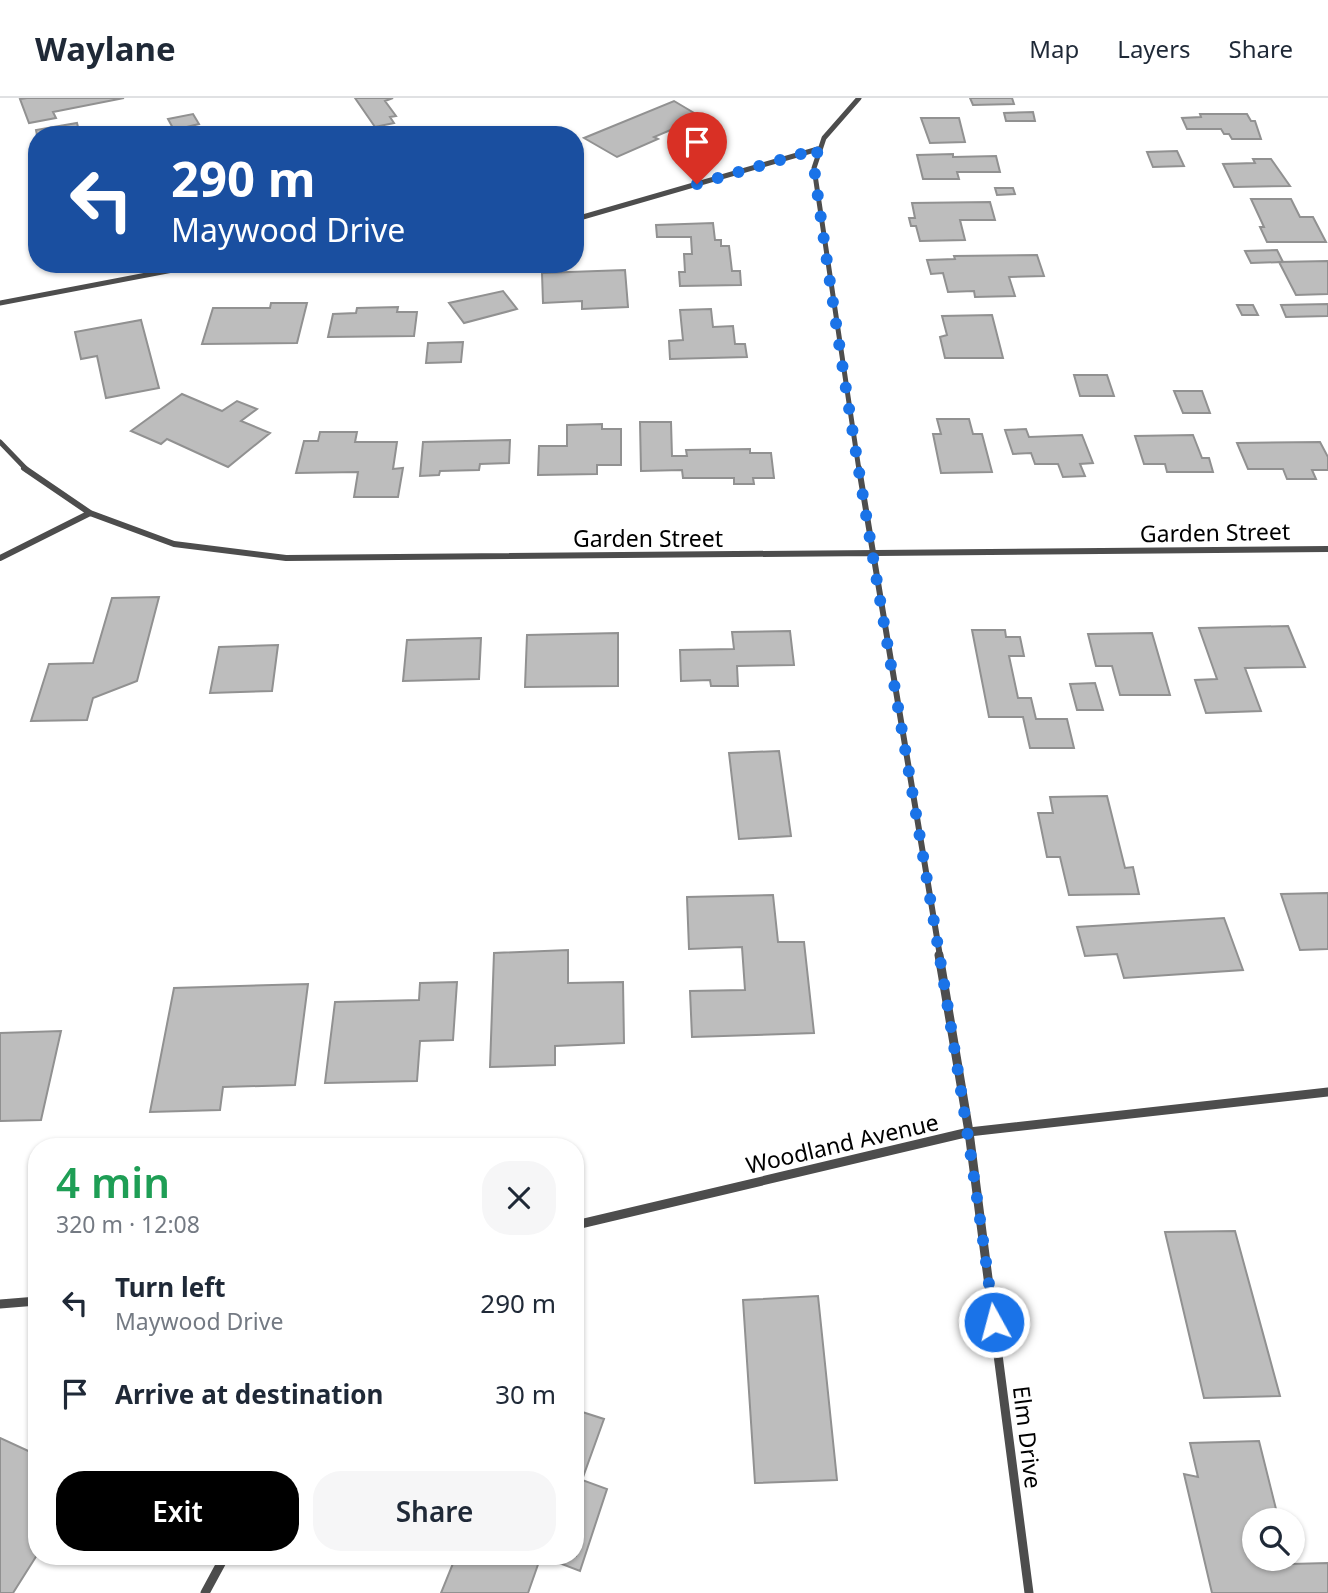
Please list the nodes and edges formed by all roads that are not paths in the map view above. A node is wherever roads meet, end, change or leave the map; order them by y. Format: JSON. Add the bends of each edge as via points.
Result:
{"nodes":[{"id":1,"x":859,"y":98,"type":"edge"},
{"id":2,"x":818,"y":149,"type":"junction"},
{"id":3,"x":584,"y":217,"type":"edge"},
{"id":4,"x":157,"y":273,"type":"edge"},
{"id":5,"x":0,"y":303,"type":"edge"},
{"id":6,"x":0,"y":442,"type":"edge"},
{"id":7,"x":89,"y":513,"type":"junction"},
{"id":8,"x":1328,"y":548,"type":"edge"},
{"id":9,"x":872,"y":554,"type":"junction"},
{"id":10,"x":0,"y":558,"type":"edge"},
{"id":11,"x":1328,"y":1092,"type":"edge"},
{"id":12,"x":969,"y":1132,"type":"junction"},
{"id":13,"x":584,"y":1222,"type":"edge"},
{"id":14,"x":28,"y":1302,"type":"edge"},
{"id":15,"x":0,"y":1304,"type":"edge"},
{"id":16,"x":220,"y":1565,"type":"edge"},
{"id":17,"x":205,"y":1593,"type":"edge"},
{"id":18,"x":1029,"y":1593,"type":"edge"}],
"edges":[{"from":1,"to":2,"type":"street"},
{"from":2,"to":3,"type":"street"},
{"from":2,"to":9,"type":"street","name":"Elm Drive","via":[[815,177]]},
{"from":4,"to":5,"type":"street"},
{"from":6,"to":7,"type":"street","name":"Garden Street","via":[[21,466]]},
{"from":7,"to":9,"type":"street","name":"Garden Street","via":[[174,544],[286,558]]},
{"from":7,"to":10,"type":"street"},
{"from":8,"to":9,"type":"street","name":"Garden Street"},
{"from":9,"to":12,"type":"street","name":"Elm Drive"},
{"from":11,"to":12,"type":"street","name":"Woodland Avenue"},
{"from":12,"to":13,"type":"street","name":"Woodland Avenue"},
{"from":12,"to":18,"type":"street","name":"Elm Drive"},
{"from":14,"to":15,"type":"street"},
{"from":16,"to":17,"type":"street"}]}
